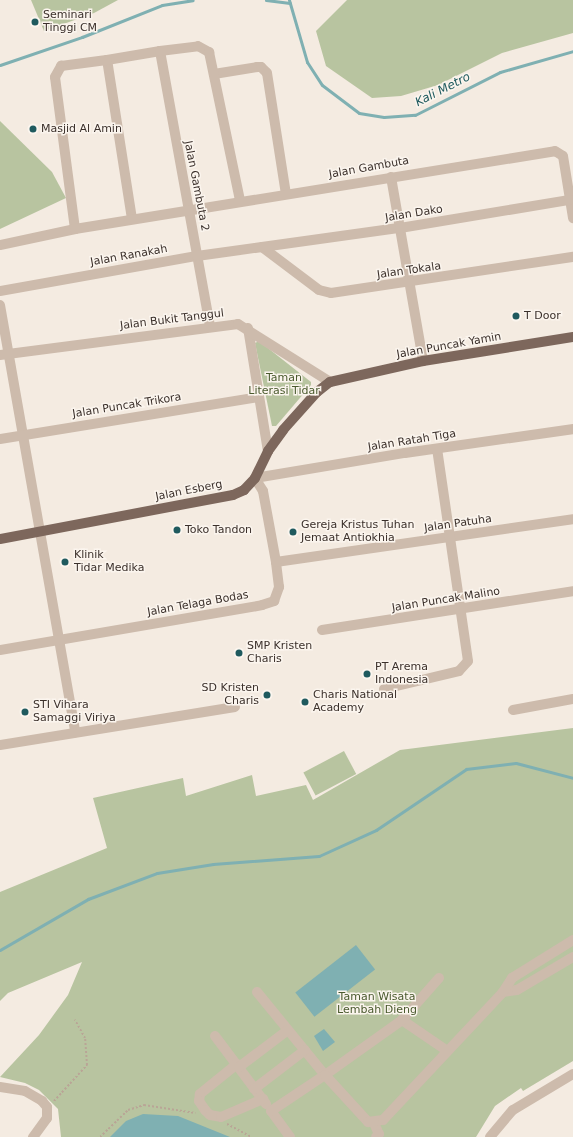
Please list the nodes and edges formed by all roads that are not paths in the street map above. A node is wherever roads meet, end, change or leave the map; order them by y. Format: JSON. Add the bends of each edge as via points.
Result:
{"nodes":[{"id":1,"x":160,"y":51,"type":"junction"},
{"id":2,"x":107,"y":60,"type":"junction"},
{"id":3,"x":214,"y":74,"type":"junction"},
{"id":4,"x":391,"y":177,"type":"junction"},
{"id":5,"x":286,"y":194,"type":"junction"},
{"id":6,"x":570,"y":200,"type":"junction"},
{"id":7,"x":240,"y":201,"type":"junction"},
{"id":8,"x":187,"y":211,"type":"junction"},
{"id":9,"x":573,"y":218,"type":"edge"},
{"id":10,"x":132,"y":219,"type":"junction"},
{"id":11,"x":400,"y":228,"type":"junction"},
{"id":12,"x":75,"y":229,"type":"junction"},
{"id":13,"x":0,"y":245,"type":"edge"},
{"id":14,"x":262,"y":248,"type":"junction"},
{"id":15,"x":198,"y":256,"type":"junction"},
{"id":16,"x":573,"y":257,"type":"edge"},
{"id":17,"x":410,"y":283,"type":"junction"},
{"id":18,"x":0,"y":291,"type":"edge"},
{"id":19,"x":0,"y":305,"type":"edge"},
{"id":20,"x":210,"y":326,"type":"junction"},
{"id":21,"x":248,"y":328,"type":"junction"},
{"id":22,"x":573,"y":337,"type":"edge"},
{"id":23,"x":4,"y":354,"type":"edge"},
{"id":24,"x":423,"y":361,"type":"junction"},
{"id":25,"x":330,"y":382,"type":"junction"},
{"id":26,"x":258,"y":397,"type":"junction"},
{"id":27,"x":573,"y":429,"type":"edge"},
{"id":28,"x":23,"y":435,"type":"junction"},
{"id":29,"x":0,"y":439,"type":"edge"},
{"id":30,"x":437,"y":449,"type":"junction"},
{"id":31,"x":268,"y":451,"type":"junction"},
{"id":32,"x":255,"y":478,"type":"junction"},
{"id":33,"x":573,"y":519,"type":"edge"},
{"id":34,"x":39,"y":532,"type":"junction"},
{"id":35,"x":449,"y":537,"type":"junction"},
{"id":36,"x":0,"y":539,"type":"edge"},
{"id":37,"x":276,"y":562,"type":"junction"},
{"id":38,"x":573,"y":591,"type":"edge"},
{"id":39,"x":462,"y":610,"type":"junction"},
{"id":40,"x":322,"y":630,"type":"dead end"},
{"id":41,"x":59,"y":640,"type":"junction"},
{"id":42,"x":0,"y":650,"type":"edge"},
{"id":43,"x":384,"y":689,"type":"dead end"},
{"id":44,"x":573,"y":699,"type":"edge"},
{"id":45,"x":235,"y":707,"type":"dead end"},
{"id":46,"x":513,"y":710,"type":"dead end"},
{"id":47,"x":75,"y":732,"type":"junction"},
{"id":48,"x":0,"y":745,"type":"edge"},
{"id":49,"x":573,"y":940,"type":"edge"},
{"id":50,"x":573,"y":957,"type":"edge"},
{"id":51,"x":439,"y":978,"type":"dead end"},
{"id":52,"x":257,"y":992,"type":"dead end"},
{"id":53,"x":503,"y":992,"type":"junction"},
{"id":54,"x":402,"y":1020,"type":"junction"},
{"id":55,"x":288,"y":1030,"type":"junction"},
{"id":56,"x":215,"y":1036,"type":"dead end"},
{"id":57,"x":305,"y":1050,"type":"junction"},
{"id":58,"x":446,"y":1050,"type":"junction"},
{"id":59,"x":238,"y":1066,"type":"junction"},
{"id":60,"x":573,"y":1074,"type":"edge"},
{"id":61,"x":325,"y":1075,"type":"junction"},
{"id":62,"x":0,"y":1087,"type":"edge"},
{"id":63,"x":254,"y":1089,"type":"junction"},
{"id":64,"x":263,"y":1099,"type":"junction"},
{"id":65,"x":271,"y":1111,"type":"junction"},
{"id":66,"x":374,"y":1123,"type":"junction"},
{"id":67,"x":33,"y":1137,"type":"edge"},
{"id":68,"x":290,"y":1137,"type":"edge"},
{"id":69,"x":376,"y":1137,"type":"edge"},
{"id":70,"x":490,"y":1137,"type":"edge"}],
"edges":[{"from":1,"to":2,"type":"street"},
{"from":1,"to":3,"type":"street","via":[[202,47],[211,56]]},
{"from":1,"to":8,"type":"street","name":"Jalan Gambuta 2"},
{"from":2,"to":10,"type":"street"},
{"from":2,"to":12,"type":"street","via":[[61,66],[55,77]]},
{"from":3,"to":5,"type":"street","via":[[257,67],[261,67],[267,73]]},
{"from":3,"to":7,"type":"street"},
{"from":4,"to":5,"type":"street","name":"Jalan Gambuta"},
{"from":4,"to":6,"type":"street","name":"Jalan Gambuta","via":[[554,151],[563,156]]},
{"from":4,"to":11,"type":"street"},
{"from":5,"to":7,"type":"street","name":"Jalan Gambuta"},
{"from":6,"to":9,"type":"street"},
{"from":6,"to":11,"type":"street","name":"Jalan Dako"},
{"from":7,"to":8,"type":"street","name":"Jalan Gambuta"},
{"from":8,"to":10,"type":"street","name":"Jalan Gambuta"},
{"from":8,"to":15,"type":"street","name":"Jalan Gambuta 2"},
{"from":10,"to":12,"type":"street","name":"Jalan Gambuta"},
{"from":11,"to":14,"type":"street","name":"Jalan Dako"},
{"from":11,"to":17,"type":"street"},
{"from":12,"to":13,"type":"street","name":"Jalan Gambuta"},
{"from":14,"to":15,"type":"street","name":"Jalan Ranakah"},
{"from":14,"to":17,"type":"street","name":"Jalan Tokala","via":[[325,293]]},
{"from":15,"to":18,"type":"street","name":"Jalan Ranakah"},
{"from":15,"to":20,"type":"street","name":"Jalan Gambuta 2"},
{"from":16,"to":17,"type":"street","name":"Jalan Tokala"},
{"from":17,"to":24,"type":"street"},
{"from":19,"to":23,"type":"street"},
{"from":20,"to":21,"type":"street","name":"Jalan Bukit Tanggul","via":[[238,324]]},
{"from":20,"to":23,"type":"street","name":"Jalan Bukit Tanggul"},
{"from":21,"to":25,"type":"street","name":"Jalan Bukit Tanggul"},
{"from":21,"to":26,"type":"street"},
{"from":22,"to":24,"type":"main road","name":"Jalan Puncak Yamin"},
{"from":23,"to":28,"type":"street"},
{"from":24,"to":25,"type":"main road","name":"Jalan Puncak Yamin"},
{"from":25,"to":31,"type":"main road","name":"Jalan Esberg","via":[[300,410]]},
{"from":26,"to":28,"type":"street","name":"Jalan Puncak Trikora"},
{"from":26,"to":31,"type":"street"},
{"from":27,"to":30,"type":"street","name":"Jalan Ratah Tiga"},
{"from":28,"to":29,"type":"street","name":"Jalan Puncak Trikora"},
{"from":28,"to":34,"type":"street"},
{"from":30,"to":32,"type":"street","name":"Jalan Ratah Tiga"},
{"from":30,"to":35,"type":"street"},
{"from":31,"to":32,"type":"main road","name":"Jalan Esberg"},
{"from":32,"to":34,"type":"main road","name":"Jalan Esberg","via":[[244,490],[233,495]]},
{"from":32,"to":37,"type":"street","name":"Jalan Telaga Bodas","via":[[263,491]]},
{"from":33,"to":35,"type":"street","name":"Jalan Patuha"},
{"from":34,"to":36,"type":"main road","name":"Jalan Esberg"},
{"from":34,"to":41,"type":"street"},
{"from":35,"to":37,"type":"street","name":"Jalan Patuha"},
{"from":35,"to":39,"type":"street"},
{"from":37,"to":41,"type":"street","name":"Jalan Telaga Bodas","via":[[278,594],[269,603]]},
{"from":38,"to":39,"type":"street","name":"Jalan Puncak Malino"},
{"from":39,"to":40,"type":"street","name":"Jalan Puncak Malino"},
{"from":39,"to":43,"type":"street","via":[[469,656],[462,669]]},
{"from":41,"to":42,"type":"street","name":"Jalan Telaga Bodas"},
{"from":41,"to":47,"type":"street"},
{"from":44,"to":46,"type":"street"},
{"from":45,"to":47,"type":"street"},
{"from":47,"to":48,"type":"street"},
{"from":49,"to":53,"type":"street","via":[[512,978]]},
{"from":50,"to":53,"type":"street","via":[[517,990]]},
{"from":51,"to":54,"type":"street"},
{"from":52,"to":55,"type":"street"},
{"from":53,"to":58,"type":"street"},
{"from":54,"to":58,"type":"street"},
{"from":54,"to":61,"type":"street"},
{"from":55,"to":57,"type":"street"},
{"from":55,"to":59,"type":"street"},
{"from":56,"to":59,"type":"street"},
{"from":57,"to":61,"type":"street"},
{"from":57,"to":63,"type":"street"},
{"from":58,"to":66,"type":"street","via":[[383,1120]]},
{"from":59,"to":63,"type":"street"},
{"from":59,"to":64,"type":"street","via":[[200,1094],[199,1101],[210,1115],[227,1115]]},
{"from":60,"to":70,"type":"street","via":[[513,1110]]},
{"from":61,"to":65,"type":"street"},
{"from":61,"to":66,"type":"street","via":[[368,1122]]},
{"from":62,"to":67,"type":"street","via":[[25,1091],[42,1100],[47,1107],[47,1118]]},
{"from":63,"to":64,"type":"street"},
{"from":64,"to":65,"type":"street"},
{"from":65,"to":68,"type":"street"},
{"from":66,"to":69,"type":"street","via":[[378,1134]]}]}
